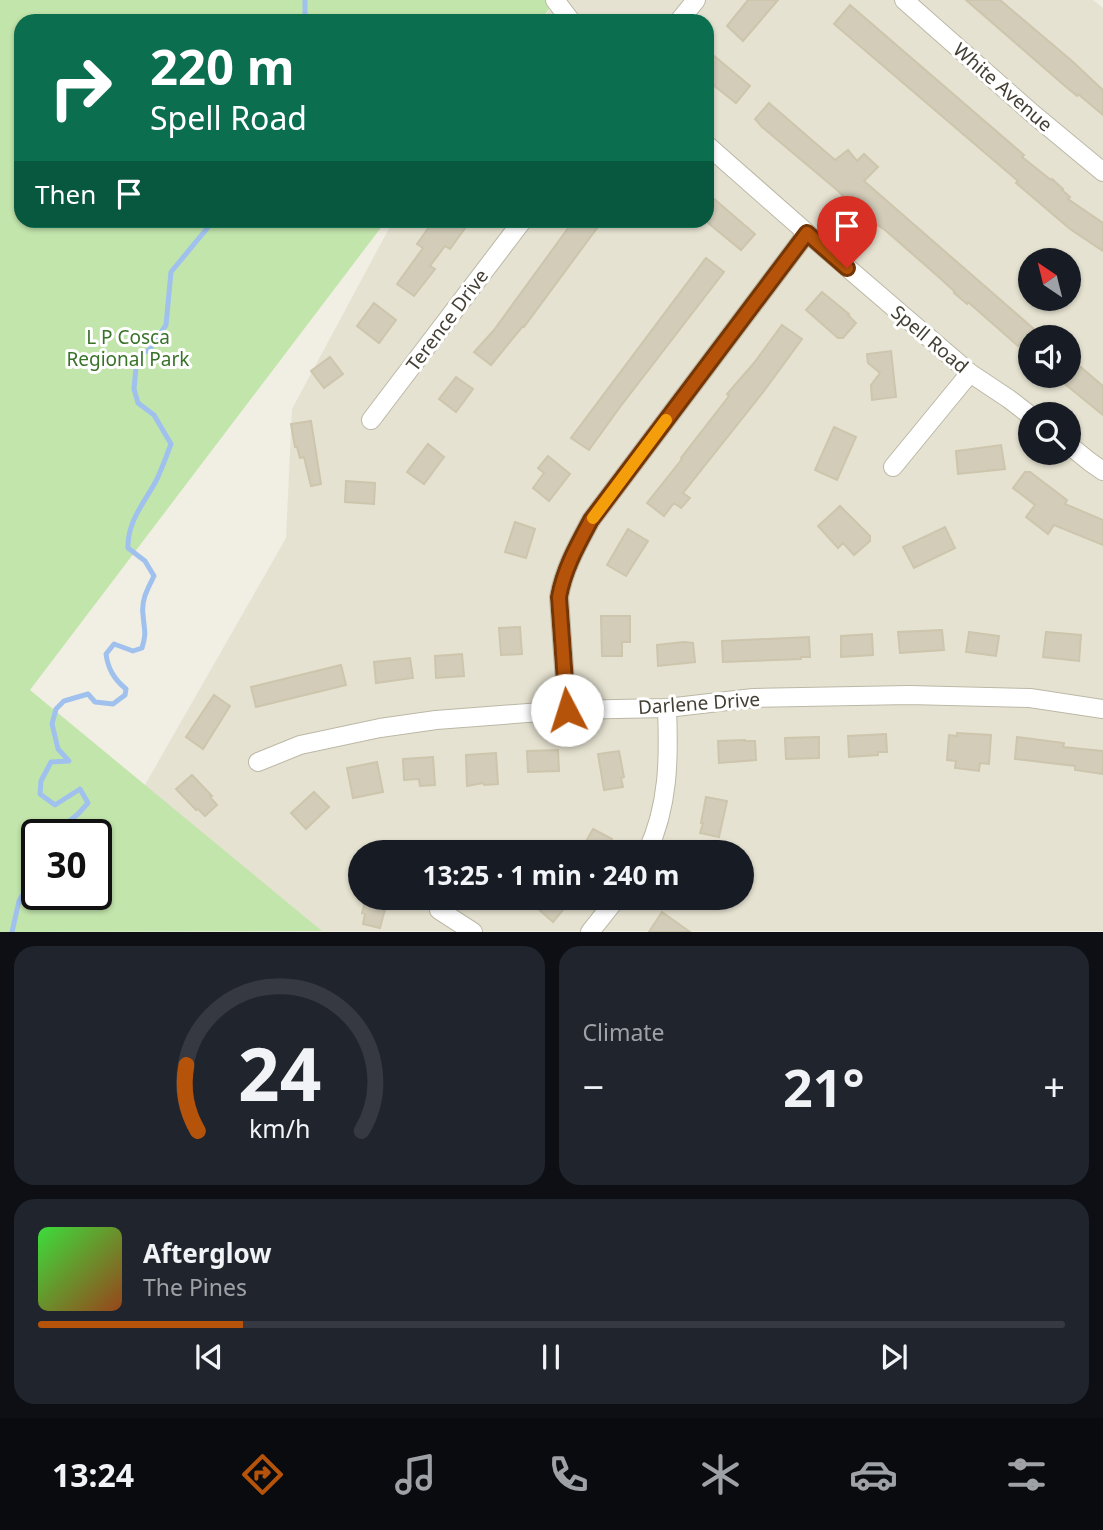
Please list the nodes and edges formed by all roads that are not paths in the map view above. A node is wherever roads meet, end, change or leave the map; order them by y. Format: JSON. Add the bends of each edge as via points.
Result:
{"nodes":[{"id":1,"x":555,"y":0,"type":"edge"},
{"id":2,"x":696,"y":0,"type":"edge"},
{"id":3,"x":904,"y":0,"type":"edge"},
{"id":4,"x":566,"y":14,"type":"edge"},
{"id":5,"x":685,"y":14,"type":"edge"},
{"id":6,"x":714,"y":151,"type":"edge"},
{"id":7,"x":1103,"y":172,"type":"edge"},
{"id":8,"x":517,"y":228,"type":"edge"},
{"id":9,"x":807,"y":233,"type":"junction"},
{"id":10,"x":970,"y":373,"type":"junction"},
{"id":11,"x":1018,"y":406,"type":"edge"},
{"id":12,"x":371,"y":420,"type":"dead end"},
{"id":13,"x":1081,"y":455,"type":"edge"},
{"id":14,"x":893,"y":467,"type":"dead end"},
{"id":15,"x":1103,"y":471,"type":"edge"},
{"id":16,"x":667,"y":708,"type":"junction"},
{"id":17,"x":1103,"y":709,"type":"edge"},
{"id":18,"x":567,"y":710,"type":"junction"},
{"id":19,"x":258,"y":762,"type":"dead end"},
{"id":20,"x":652,"y":840,"type":"edge"},
{"id":21,"x":440,"y":910,"type":"edge"},
{"id":22,"x":607,"y":910,"type":"edge"},
{"id":23,"x":473,"y":932,"type":"edge"},
{"id":24,"x":590,"y":932,"type":"edge"}],
"edges":[{"from":1,"to":4,"type":"street"},
{"from":2,"to":5,"type":"street"},
{"from":3,"to":7,"type":"street","name":"White Avenue"},
{"from":6,"to":9,"type":"street","name":"Spell Road"},
{"from":8,"to":12,"type":"street","name":"Terence Drive"},
{"from":9,"to":10,"type":"street","name":"Spell Road"},
{"from":9,"to":18,"type":"street","via":[[591,520],[567,566],[559,597]]},
{"from":10,"to":11,"type":"street","name":"Spell Road"},
{"from":10,"to":14,"type":"street"},
{"from":13,"to":15,"type":"street"},
{"from":16,"to":17,"type":"street","name":"Darlene Drive","via":[[752,698],[909,695],[1030,698]]},
{"from":16,"to":18,"type":"street","name":"Darlene Drive"},
{"from":16,"to":20,"type":"street","via":[[668,771]]},
{"from":18,"to":19,"type":"street","name":"Darlene Drive","via":[[380,728],[300,745]]},
{"from":21,"to":23,"type":"street"},
{"from":22,"to":24,"type":"street"}]}
